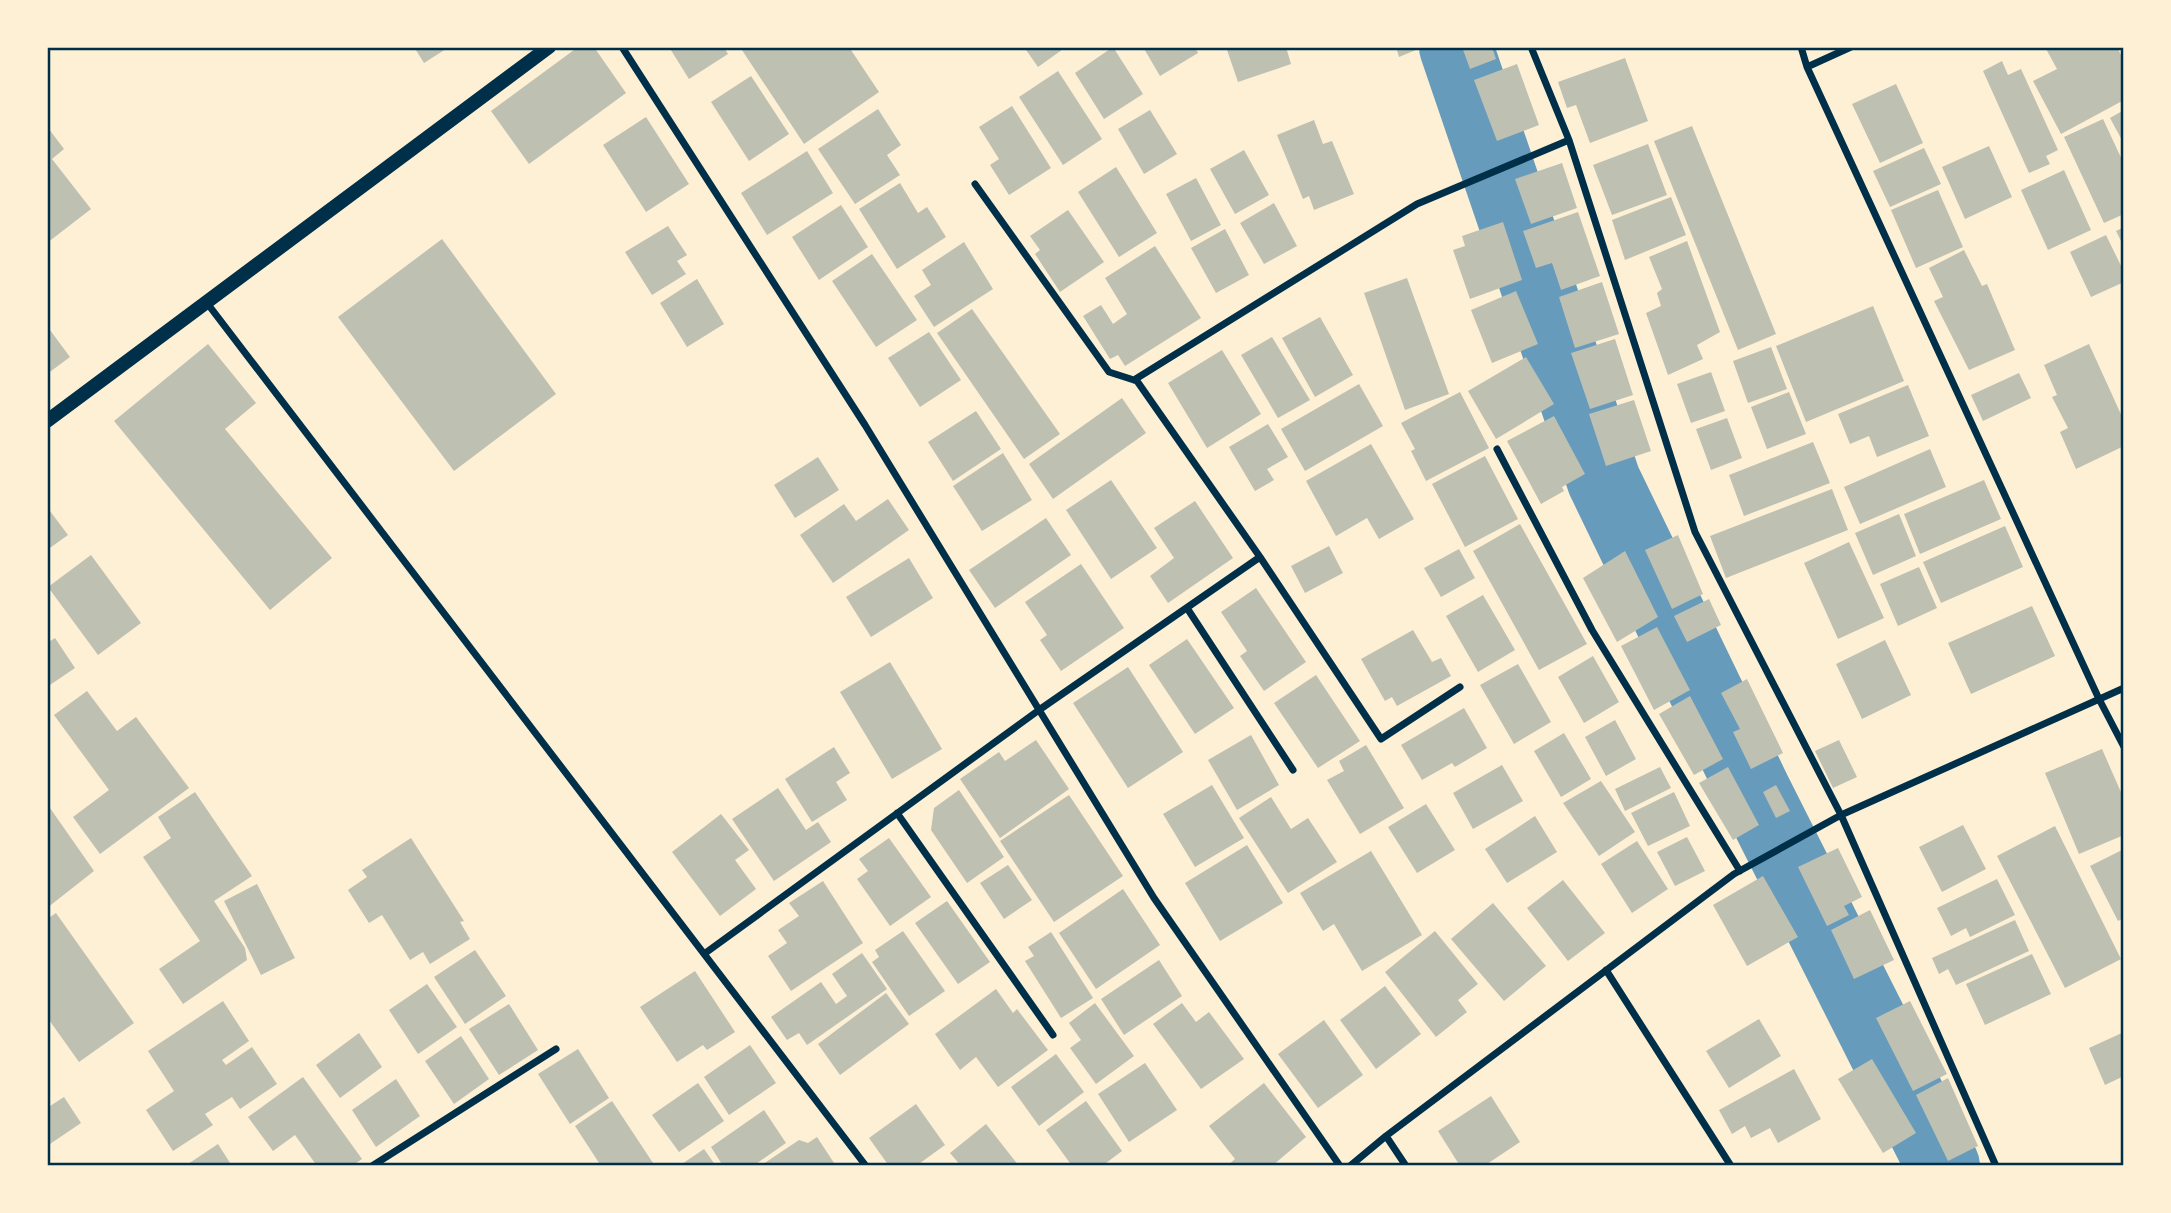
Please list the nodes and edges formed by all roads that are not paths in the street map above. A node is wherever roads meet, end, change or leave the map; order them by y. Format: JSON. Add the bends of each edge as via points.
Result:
{"nodes":[{"id":1,"x":549,"y":47,"type":"edge"},
{"id":2,"x":622,"y":47,"type":"edge"},
{"id":3,"x":1531,"y":47,"type":"edge"},
{"id":4,"x":1801,"y":47,"type":"edge"},
{"id":5,"x":1851,"y":47,"type":"edge"},
{"id":6,"x":1807,"y":67,"type":"junction"},
{"id":7,"x":1567,"y":141,"type":"junction"},
{"id":8,"x":975,"y":184,"type":"dead end"},
{"id":9,"x":207,"y":303,"type":"junction"},
{"id":10,"x":1134,"y":380,"type":"junction"},
{"id":11,"x":47,"y":421,"type":"edge"},
{"id":12,"x":1497,"y":449,"type":"dead end"},
{"id":13,"x":1260,"y":557,"type":"junction"},
{"id":14,"x":1187,"y":608,"type":"junction"},
{"id":15,"x":1461,"y":687,"type":"dead end"},
{"id":16,"x":2124,"y":688,"type":"edge"},
{"id":17,"x":2099,"y":699,"type":"junction"},
{"id":18,"x":1039,"y":710,"type":"junction"},
{"id":19,"x":2124,"y":747,"type":"edge"},
{"id":20,"x":1293,"y":770,"type":"dead end"},
{"id":21,"x":897,"y":813,"type":"junction"},
{"id":22,"x":1842,"y":815,"type":"junction"},
{"id":23,"x":1740,"y":871,"type":"junction"},
{"id":24,"x":704,"y":954,"type":"junction"},
{"id":25,"x":1606,"y":970,"type":"junction"},
{"id":26,"x":1053,"y":1035,"type":"dead end"},
{"id":27,"x":556,"y":1049,"type":"dead end"},
{"id":28,"x":1386,"y":1136,"type":"junction"},
{"id":29,"x":372,"y":1166,"type":"edge"},
{"id":30,"x":866,"y":1166,"type":"edge"},
{"id":31,"x":1340,"y":1166,"type":"edge"},
{"id":32,"x":1350,"y":1166,"type":"edge"},
{"id":33,"x":1406,"y":1166,"type":"edge"},
{"id":34,"x":1731,"y":1166,"type":"edge"},
{"id":35,"x":1996,"y":1166,"type":"edge"}],
"edges":[{"from":1,"to":9,"type":"main road"},
{"from":2,"to":18,"type":"street","via":[[865,425]]},
{"from":3,"to":7,"type":"street"},
{"from":4,"to":6,"type":"street"},
{"from":5,"to":6,"type":"street"},
{"from":6,"to":17,"type":"street"},
{"from":7,"to":10,"type":"street","via":[[1417,204]]},
{"from":7,"to":22,"type":"street","via":[[1695,532]]},
{"from":8,"to":10,"type":"street","via":[[1109,372]]},
{"from":9,"to":11,"type":"main road"},
{"from":9,"to":24,"type":"street"},
{"from":10,"to":13,"type":"street"},
{"from":12,"to":23,"type":"street","via":[[1592,630]]},
{"from":13,"to":14,"type":"street"},
{"from":13,"to":15,"type":"street","via":[[1381,739]]},
{"from":14,"to":18,"type":"street"},
{"from":14,"to":20,"type":"street"},
{"from":16,"to":17,"type":"street"},
{"from":17,"to":19,"type":"street"},
{"from":17,"to":22,"type":"street"},
{"from":18,"to":21,"type":"street"},
{"from":18,"to":31,"type":"street","via":[[1154,898]]},
{"from":21,"to":24,"type":"street"},
{"from":21,"to":26,"type":"street"},
{"from":22,"to":23,"type":"street"},
{"from":22,"to":35,"type":"street"},
{"from":23,"to":25,"type":"street"},
{"from":24,"to":30,"type":"street"},
{"from":25,"to":28,"type":"street"},
{"from":25,"to":34,"type":"street"},
{"from":27,"to":29,"type":"street"},
{"from":28,"to":32,"type":"street"},
{"from":28,"to":33,"type":"street"}]}
